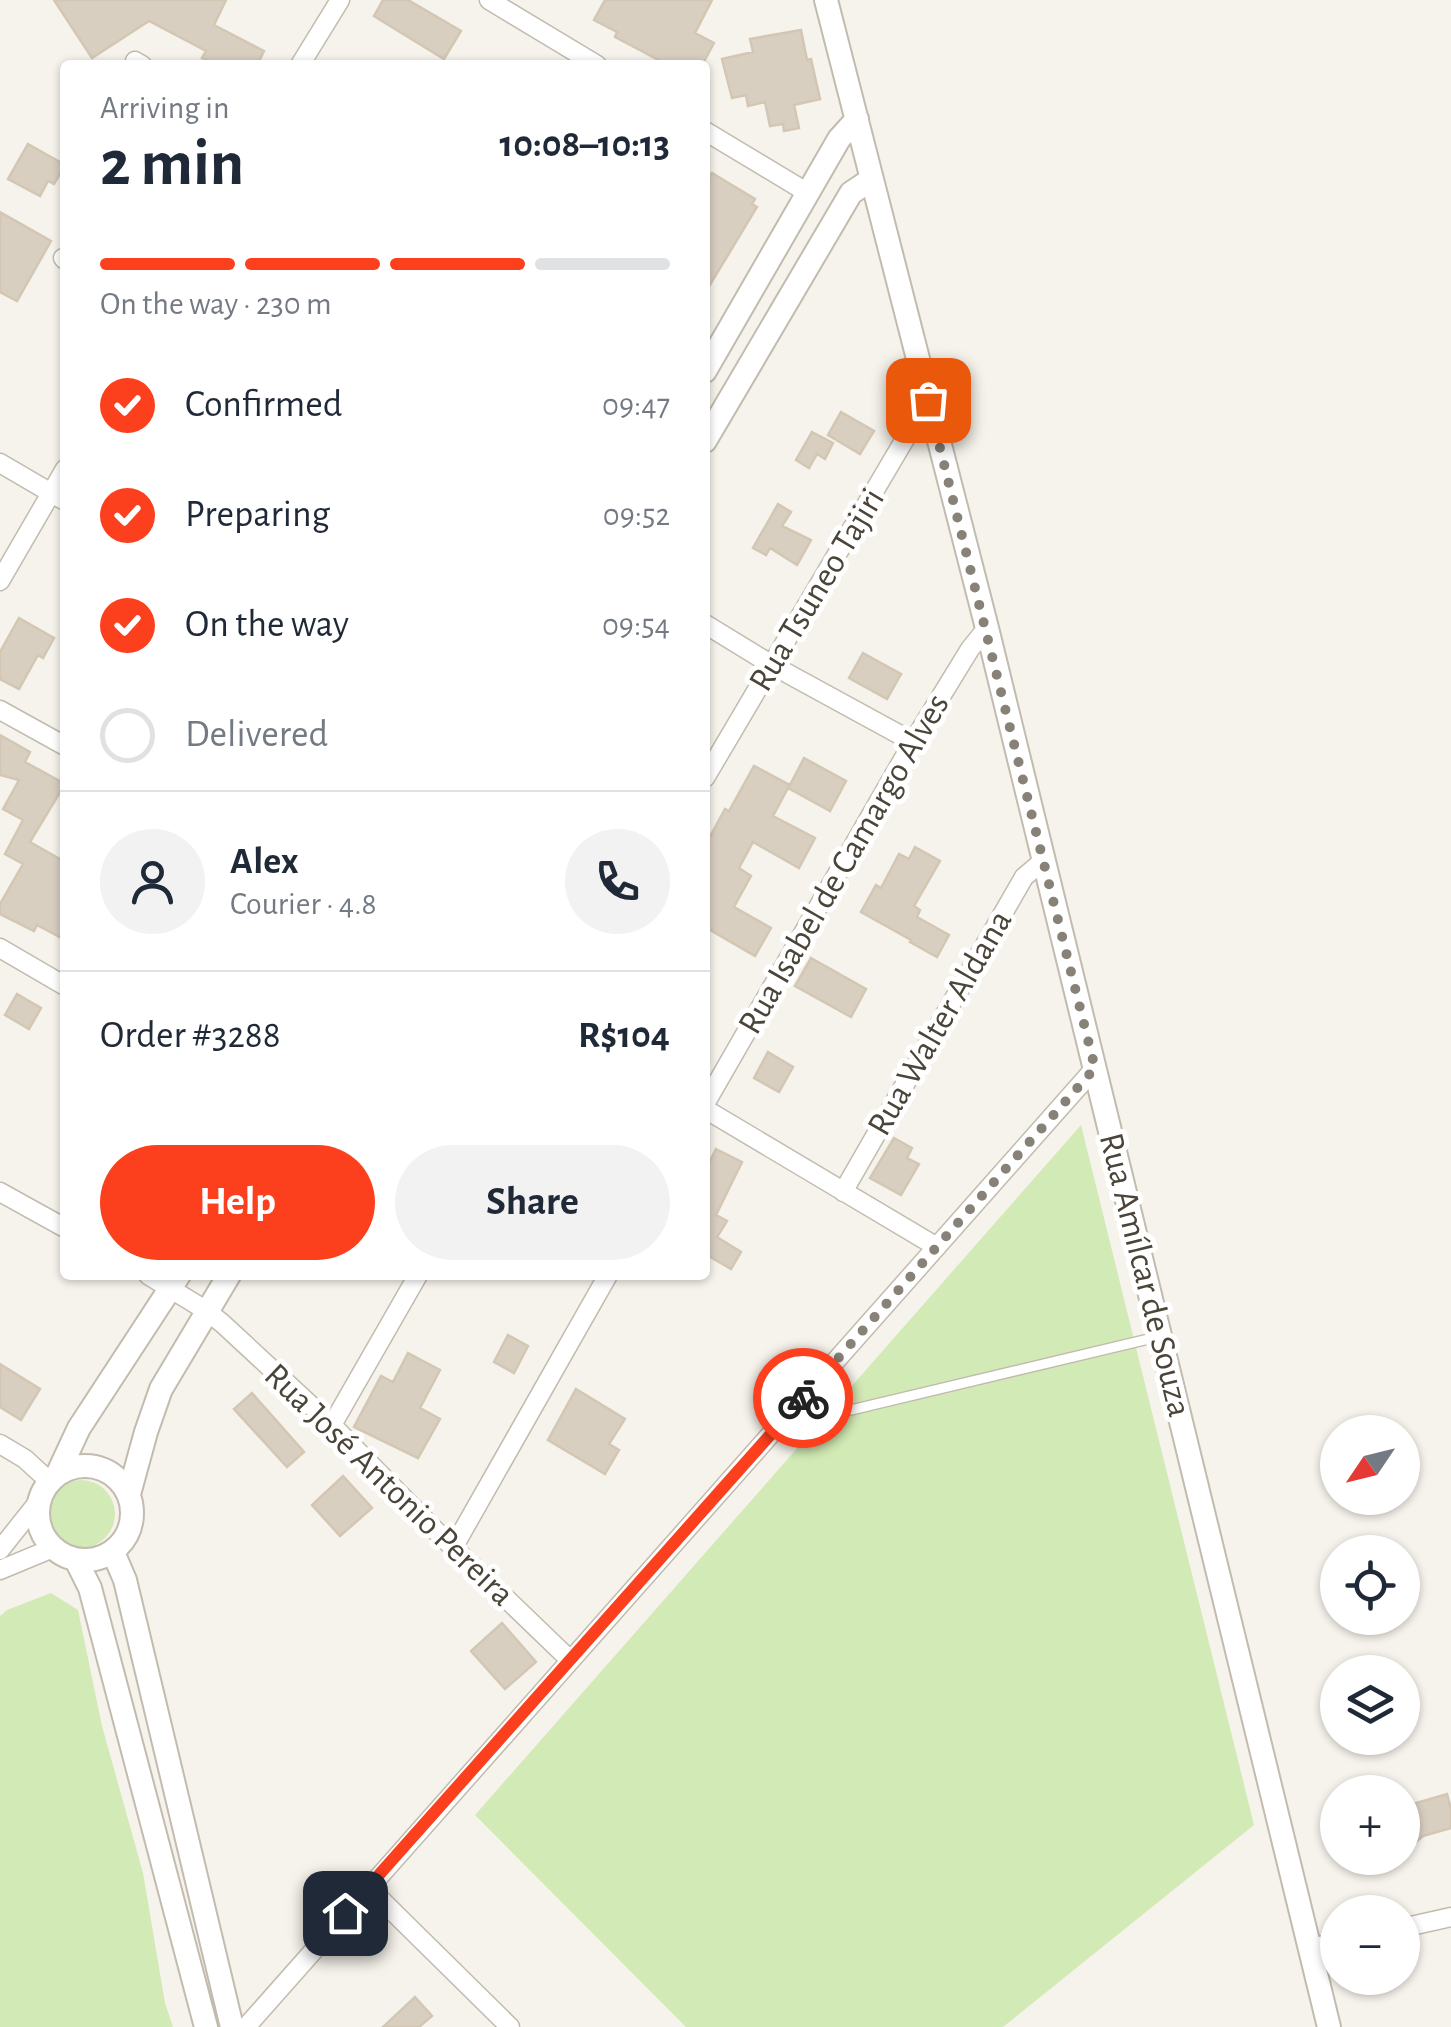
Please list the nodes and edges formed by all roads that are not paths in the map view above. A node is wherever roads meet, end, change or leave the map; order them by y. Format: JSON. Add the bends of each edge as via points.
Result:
{"nodes":[{"id":1,"x":340,"y":0,"type":"edge"},
{"id":2,"x":489,"y":0,"type":"edge"},
{"id":3,"x":826,"y":0,"type":"edge"},
{"id":4,"x":303,"y":60,"type":"edge"},
{"id":5,"x":589,"y":60,"type":"edge"},
{"id":6,"x":857,"y":120,"type":"junction"},
{"id":7,"x":710,"y":133,"type":"edge"},
{"id":8,"x":872,"y":179,"type":"junction"},
{"id":9,"x":808,"y":193,"type":"junction"},
{"id":10,"x":710,"y":362,"type":"edge"},
{"id":11,"x":928,"y":400,"type":"junction"},
{"id":12,"x":710,"y":433,"type":"edge"},
{"id":13,"x":0,"y":464,"type":"edge"},
{"id":14,"x":58,"y":497,"type":"edge"},
{"id":15,"x":0,"y":581,"type":"edge"},
{"id":16,"x":710,"y":627,"type":"edge"},
{"id":17,"x":986,"y":628,"type":"junction"},
{"id":18,"x":772,"y":664,"type":"junction"},
{"id":19,"x":0,"y":710,"type":"edge"},
{"id":20,"x":913,"y":742,"type":"junction"},
{"id":21,"x":60,"y":743,"type":"edge"},
{"id":22,"x":710,"y":769,"type":"edge"},
{"id":23,"x":1044,"y":860,"type":"junction"},
{"id":24,"x":0,"y":948,"type":"edge"},
{"id":25,"x":60,"y":983,"type":"edge"},
{"id":26,"x":1095,"y":1068,"type":"junction"},
{"id":27,"x":710,"y":1097,"type":"edge"},
{"id":28,"x":710,"y":1109,"type":"edge"},
{"id":29,"x":0,"y":1192,"type":"edge"},
{"id":30,"x":843,"y":1192,"type":"junction"},
{"id":31,"x":60,"y":1225,"type":"edge"},
{"id":32,"x":937,"y":1247,"type":"junction"},
{"id":33,"x":226,"y":1280,"type":"edge"},
{"id":34,"x":415,"y":1280,"type":"edge"},
{"id":35,"x":605,"y":1280,"type":"edge"},
{"id":36,"x":175,"y":1282,"type":"edge"},
{"id":37,"x":207,"y":1310,"type":"junction"},
{"id":38,"x":1160,"y":1336,"type":"junction"},
{"id":39,"x":851,"y":1410,"type":"dead end"},
{"id":40,"x":332,"y":1426,"type":"junction"},
{"id":41,"x":0,"y":1444,"type":"edge"},
{"id":42,"x":48,"y":1485,"type":"junction"},
{"id":43,"x":129,"y":1494,"type":"junction"},
{"id":44,"x":53,"y":1548,"type":"junction"},
{"id":45,"x":454,"y":1548,"type":"junction"},
{"id":46,"x":0,"y":1550,"type":"edge"},
{"id":47,"x":112,"y":1552,"type":"junction"},
{"id":48,"x":76,"y":1560,"type":"junction"},
{"id":49,"x":0,"y":1570,"type":"edge"},
{"id":50,"x":570,"y":1660,"type":"junction"},
{"id":51,"x":368,"y":1888,"type":"junction"},
{"id":52,"x":1451,"y":1918,"type":"edge"},
{"id":53,"x":1420,"y":1924,"type":"edge"},
{"id":54,"x":1320,"y":1946,"type":"edge"},
{"id":55,"x":1310,"y":1948,"type":"junction"},
{"id":56,"x":255,"y":2024,"type":"edge"},
{"id":57,"x":206,"y":2027,"type":"edge"},
{"id":58,"x":232,"y":2027,"type":"edge"},
{"id":59,"x":510,"y":2027,"type":"edge"},
{"id":60,"x":1330,"y":2027,"type":"edge"}],
"edges":[{"from":1,"to":4,"type":"street"},
{"from":2,"to":5,"type":"street"},
{"from":3,"to":6,"type":"street","name":"Rua Amílcar de Souza"},
{"from":6,"to":8,"type":"street","name":"Rua Amílcar de Souza"},
{"from":6,"to":9,"type":"street"},
{"from":7,"to":9,"type":"street"},
{"from":8,"to":11,"type":"street","name":"Rua Amílcar de Souza"},
{"from":8,"to":12,"type":"street","via":[[851,193]]},
{"from":9,"to":10,"type":"street"},
{"from":11,"to":17,"type":"street","name":"Rua Amílcar de Souza"},
{"from":11,"to":18,"type":"street","name":"Rua Tsuneo Tajiri"},
{"from":13,"to":14,"type":"street"},
{"from":14,"to":15,"type":"street"},
{"from":16,"to":18,"type":"street"},
{"from":17,"to":20,"type":"street","name":"Rua Isabel de Camargo Alves"},
{"from":17,"to":23,"type":"street","name":"Rua Amílcar de Souza"},
{"from":18,"to":20,"type":"street"},
{"from":18,"to":22,"type":"street","name":"Rua Tsuneo Tajiri"},
{"from":19,"to":21,"type":"street"},
{"from":20,"to":27,"type":"street","name":"Rua Isabel de Camargo Alves"},
{"from":23,"to":26,"type":"street","name":"Rua Amílcar de Souza"},
{"from":23,"to":30,"type":"street","name":"Rua Walter Aldana","via":[[1024,877]]},
{"from":24,"to":25,"type":"street"},
{"from":26,"to":32,"type":"street"},
{"from":26,"to":38,"type":"street","name":"Rua Amílcar de Souza"},
{"from":28,"to":30,"type":"street"},
{"from":29,"to":31,"type":"street"},
{"from":30,"to":32,"type":"street"},
{"from":32,"to":50,"type":"street"},
{"from":33,"to":37,"type":"street"},
{"from":34,"to":40,"type":"street"},
{"from":35,"to":45,"type":"street"},
{"from":36,"to":37,"type":"street","name":"Rua José Antonio Pereira"},
{"from":36,"to":42,"type":"street"},
{"from":37,"to":40,"type":"street","name":"Rua José Antonio Pereira"},
{"from":37,"to":43,"type":"street","via":[[160,1389]]},
{"from":38,"to":39,"type":"lane"},
{"from":38,"to":55,"type":"street","name":"Rua Amílcar de Souza"},
{"from":40,"to":45,"type":"street","name":"Rua José Antonio Pereira"},
{"from":41,"to":42,"type":"street"},
{"from":42,"to":43,"type":"street","via":[[91,1465]]},
{"from":42,"to":44,"type":"street","via":[[39,1527]]},
{"from":42,"to":46,"type":"street"},
{"from":43,"to":47,"type":"street","via":[[132,1520]]},
{"from":44,"to":48,"type":"street"},
{"from":44,"to":49,"type":"street"},
{"from":45,"to":50,"type":"street","name":"Rua José Antonio Pereira"},
{"from":47,"to":48,"type":"street"},
{"from":47,"to":58,"type":"street","via":[[125,1580]]},
{"from":48,"to":57,"type":"street","via":[[90,1588]]},
{"from":50,"to":51,"type":"street"},
{"from":51,"to":56,"type":"street"},
{"from":51,"to":59,"type":"street"},
{"from":52,"to":53,"type":"street"},
{"from":54,"to":55,"type":"street"},
{"from":55,"to":60,"type":"street","name":"Rua Amílcar de Souza"}]}
